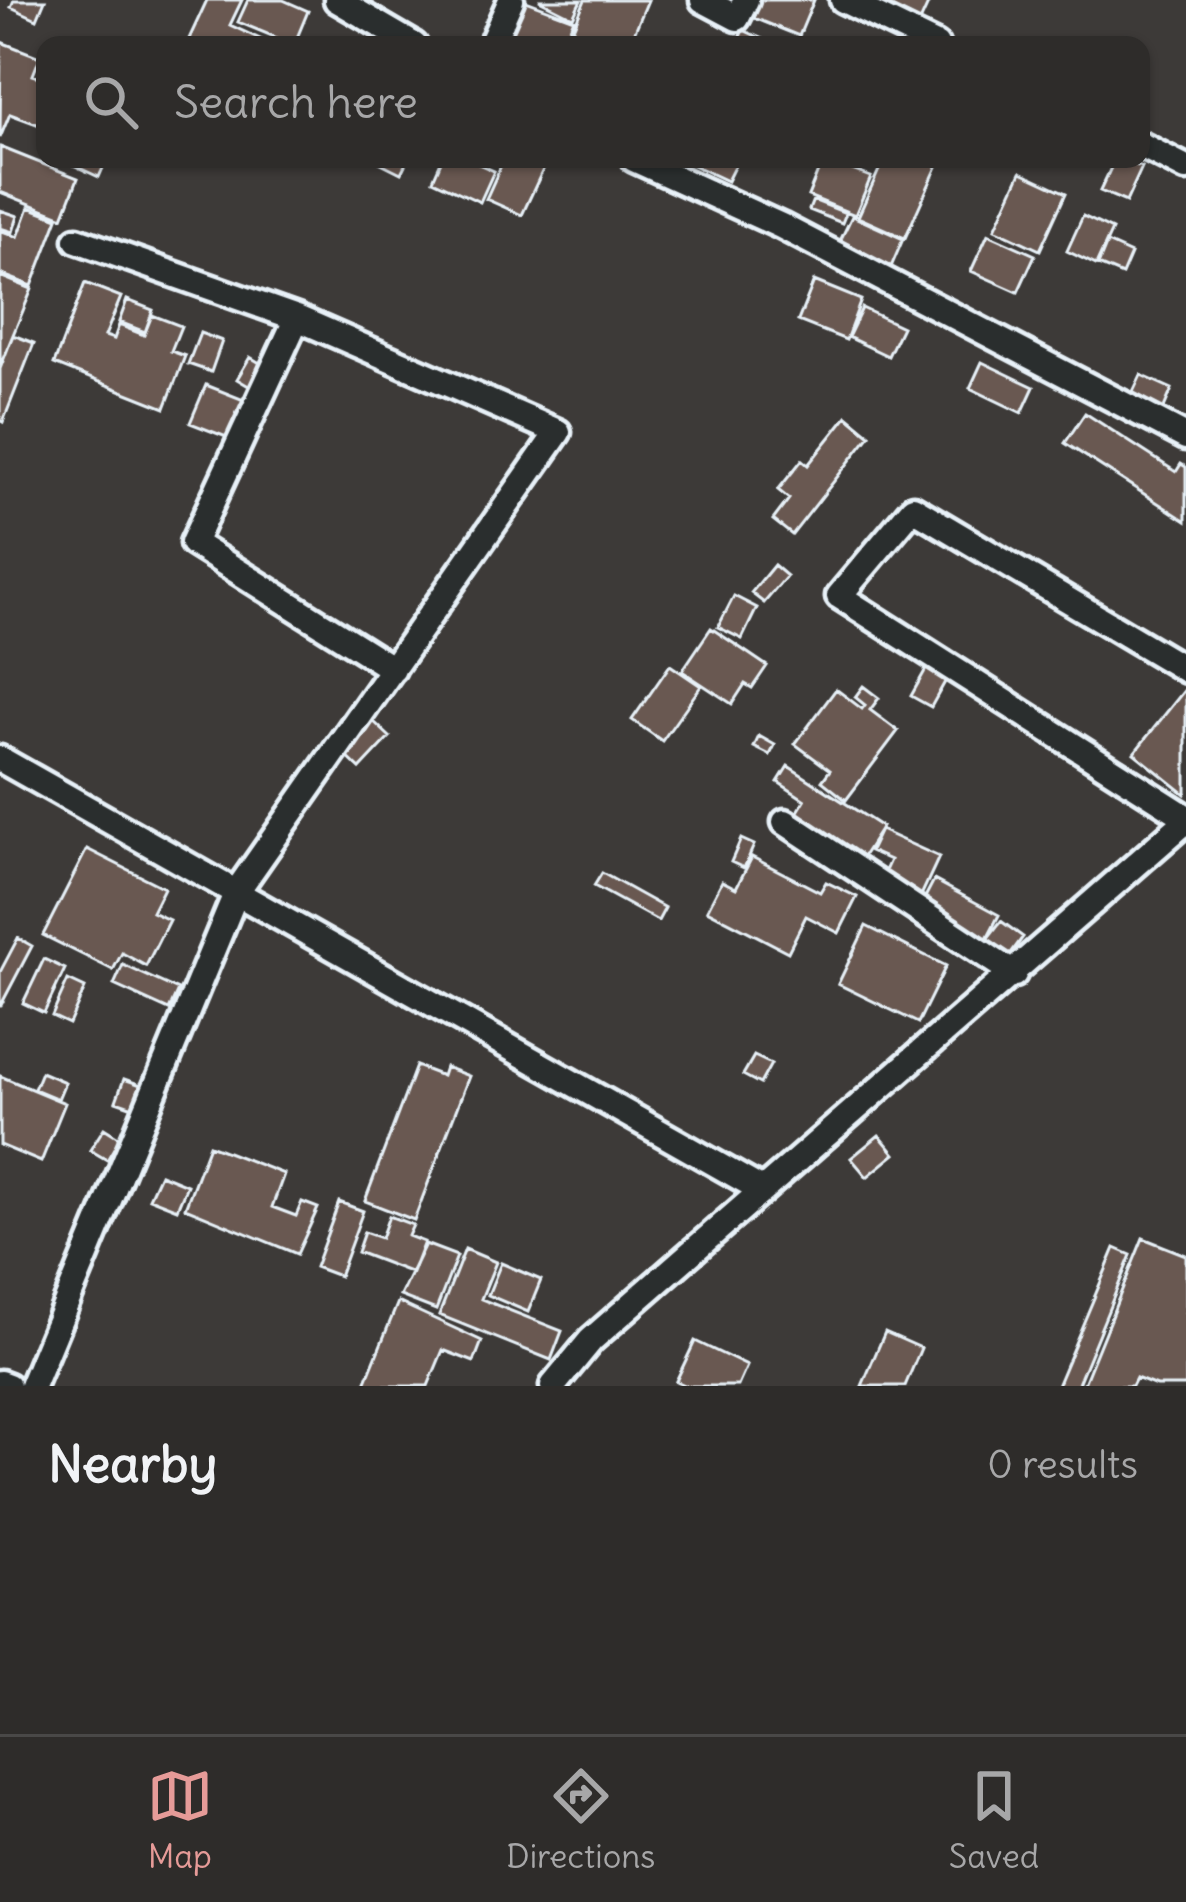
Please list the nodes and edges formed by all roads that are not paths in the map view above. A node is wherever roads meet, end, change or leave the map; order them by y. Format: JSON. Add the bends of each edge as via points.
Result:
{"nodes":[{"id":1,"x":337,"y":0,"type":"edge"},
{"id":2,"x":511,"y":0,"type":"edge"},
{"id":3,"x":704,"y":0,"type":"edge"},
{"id":4,"x":746,"y":0,"type":"edge"},
{"id":5,"x":843,"y":0,"type":"edge"},
{"id":6,"x":399,"y":36,"type":"edge"},
{"id":7,"x":495,"y":36,"type":"edge"},
{"id":8,"x":917,"y":36,"type":"edge"},
{"id":9,"x":1150,"y":150,"type":"edge"},
{"id":10,"x":654,"y":168,"type":"edge"},
{"id":11,"x":1186,"y":168,"type":"edge"},
{"id":12,"x":77,"y":240,"type":"dead end"},
{"id":13,"x":297,"y":318,"type":"junction"},
{"id":14,"x":1186,"y":437,"type":"edge"},
{"id":15,"x":393,"y":669,"type":"junction"},
{"id":16,"x":1186,"y":670,"type":"edge"},
{"id":17,"x":0,"y":759,"type":"edge"},
{"id":18,"x":1186,"y":819,"type":"edge"},
{"id":19,"x":784,"y":822,"type":"dead end"},
{"id":20,"x":237,"y":891,"type":"junction"},
{"id":21,"x":1014,"y":974,"type":"junction"},
{"id":22,"x":762,"y":1190,"type":"junction"},
{"id":23,"x":32,"y":1386,"type":"edge"},
{"id":24,"x":554,"y":1386,"type":"edge"}],
"edges":[{"from":1,"to":6,"type":"street"},
{"from":2,"to":7,"type":"street"},
{"from":3,"to":4,"type":"street","via":[[737,18]]},
{"from":5,"to":8,"type":"street"},
{"from":9,"to":11,"type":"street"},
{"from":10,"to":14,"type":"street"},
{"from":12,"to":13,"type":"street"},
{"from":13,"to":15,"type":"street","via":[[193,543]]},
{"from":13,"to":15,"type":"street","via":[[559,432]]},
{"from":15,"to":20,"type":"street"},
{"from":16,"to":18,"type":"street","via":[[913,508],[839,596]]},
{"from":17,"to":20,"type":"street"},
{"from":18,"to":21,"type":"street"},
{"from":19,"to":21,"type":"street"},
{"from":20,"to":22,"type":"street"},
{"from":20,"to":23,"type":"street"},
{"from":21,"to":22,"type":"street"},
{"from":22,"to":24,"type":"street","via":[[591,1340]]}]}
